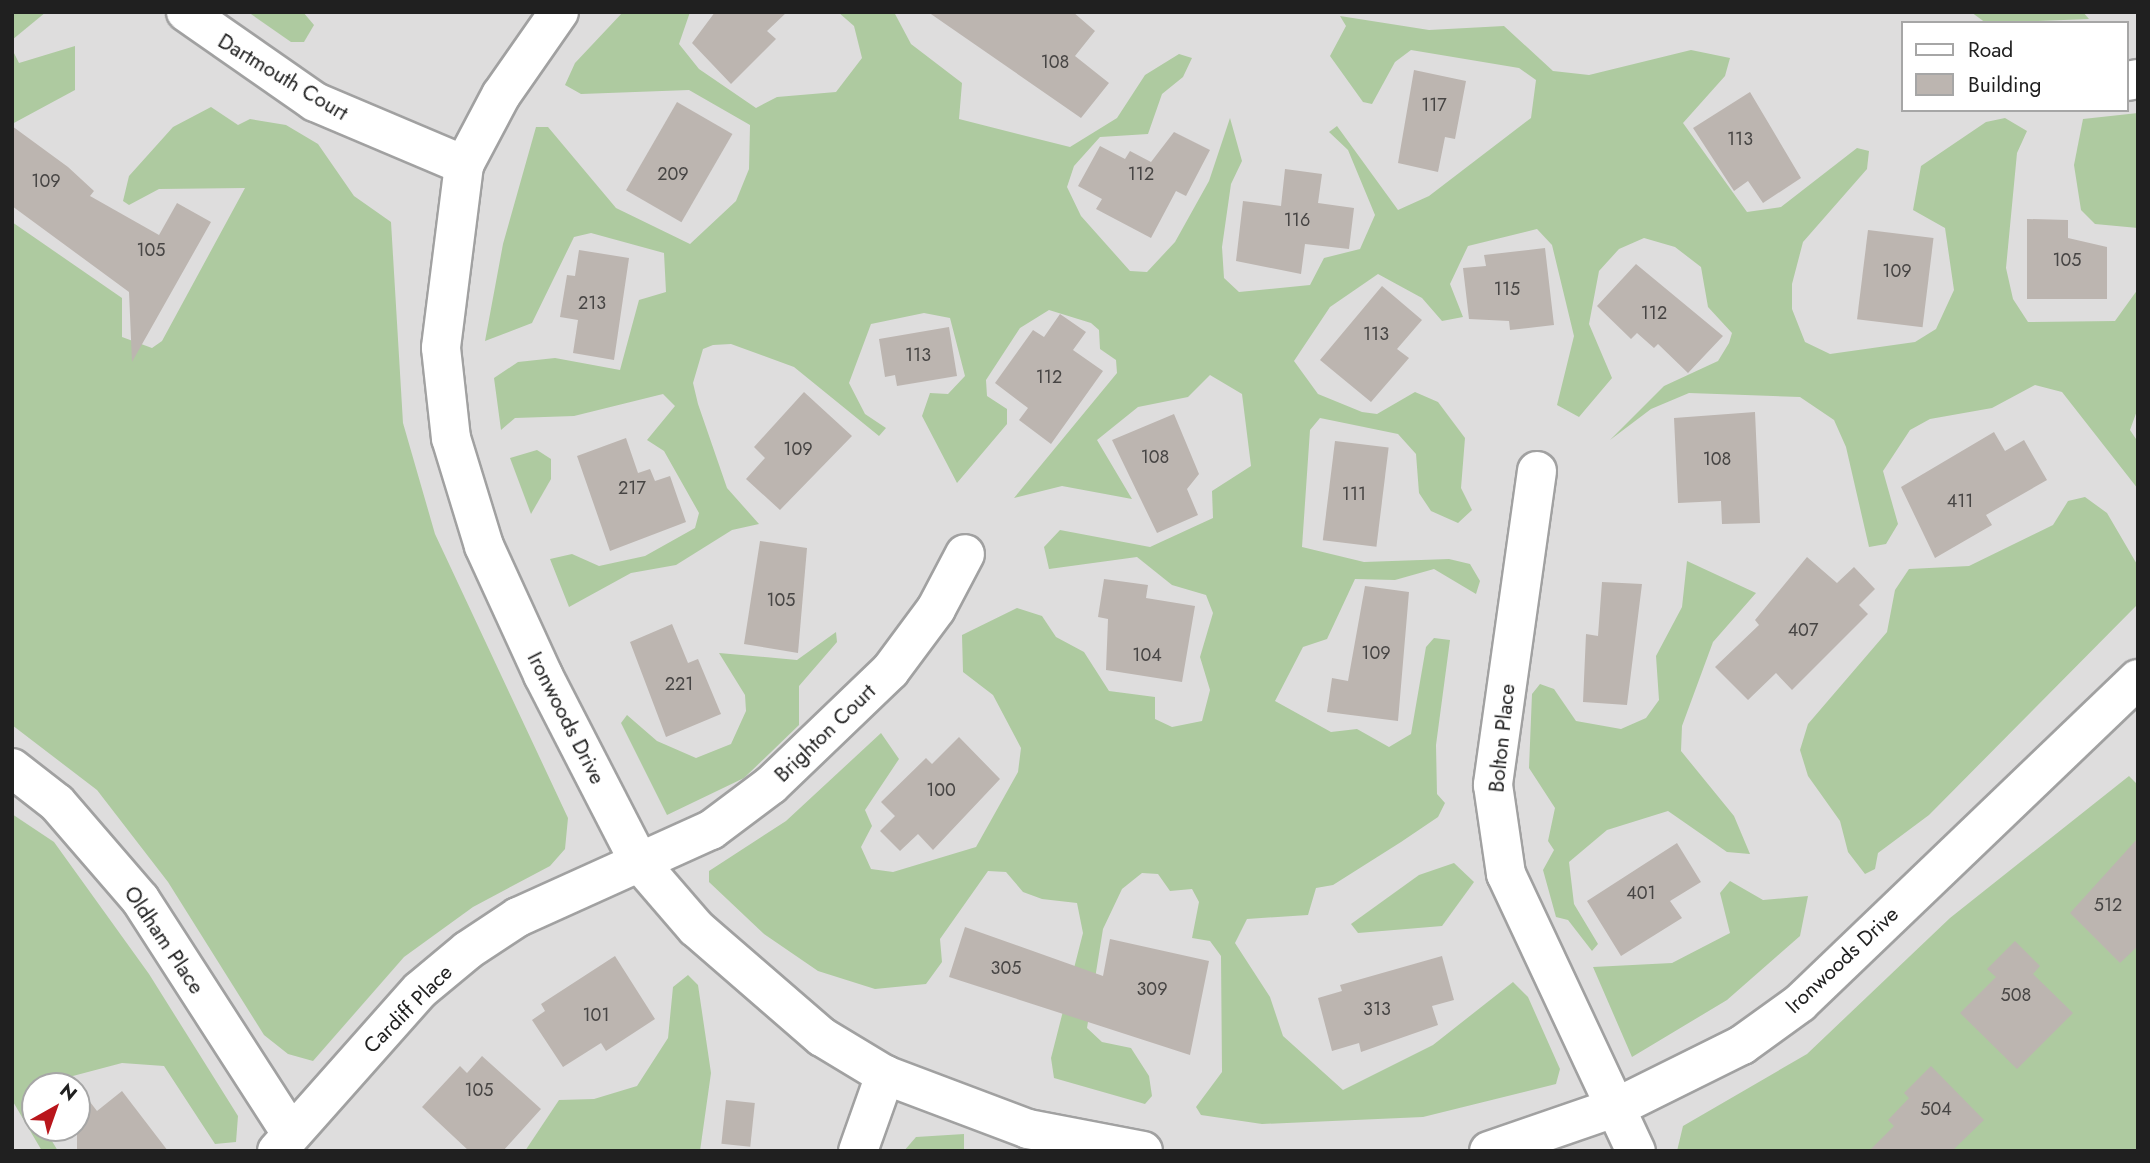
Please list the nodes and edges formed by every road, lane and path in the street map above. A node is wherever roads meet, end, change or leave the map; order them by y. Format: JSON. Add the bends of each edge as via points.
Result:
{"nodes":[{"id":1,"x":186,"y":12,"type":"edge"},
{"id":2,"x":559,"y":12,"type":"edge"},
{"id":3,"x":464,"y":165,"type":"junction"},
{"id":4,"x":1537,"y":471,"type":"dead end"},
{"id":5,"x":965,"y":554,"type":"dead end"},
{"id":6,"x":2131,"y":698,"type":"edge"},
{"id":7,"x":12,"y":768,"type":"edge"},
{"id":8,"x":639,"y":862,"type":"junction"},
{"id":9,"x":884,"y":1076,"type":"junction"},
{"id":10,"x":1617,"y":1107,"type":"junction"},
{"id":11,"x":284,"y":1142,"type":"edge"},
{"id":12,"x":858,"y":1151,"type":"edge"},
{"id":13,"x":1143,"y":1151,"type":"edge"},
{"id":14,"x":1489,"y":1151,"type":"edge"},
{"id":15,"x":1636,"y":1151,"type":"edge"}],
"edges":[{"from":1,"to":3,"type":"street","name":"Dartmouth Court","via":[[315,102]]},
{"from":2,"to":3,"type":"street","name":"Ironwoods Drive","via":[[501,95]]},
{"from":3,"to":8,"type":"street","name":"Ironwoods Drive","via":[[441,348],[451,438],[484,546]]},
{"from":4,"to":10,"type":"street","name":"Bolton Place","via":[[1493,785],[1506,874]]},
{"from":5,"to":8,"type":"street","name":"Brighton Court","via":[[936,609],[890,671],[771,785],[711,830]]},
{"from":6,"to":10,"type":"street","name":"Ironwoods Drive","via":[[1800,1003],[1742,1045]]},
{"from":7,"to":11,"type":"street","name":"Oldham Place","via":[[57,803],[140,899]]},
{"from":8,"to":9,"type":"street","name":"Ironwoods Drive","via":[[696,928],[764,991]]},
{"from":8,"to":11,"type":"street","name":"Cardiff Place","via":[[518,917],[468,950],[421,990]]},
{"from":9,"to":12,"type":"street"},
{"from":9,"to":13,"type":"street","name":"Ironwoods Drive","via":[[1028,1129]]},
{"from":10,"to":14,"type":"street","name":"Ironwoods Drive"},
{"from":10,"to":15,"type":"street","name":"Bolton Place"}]}
